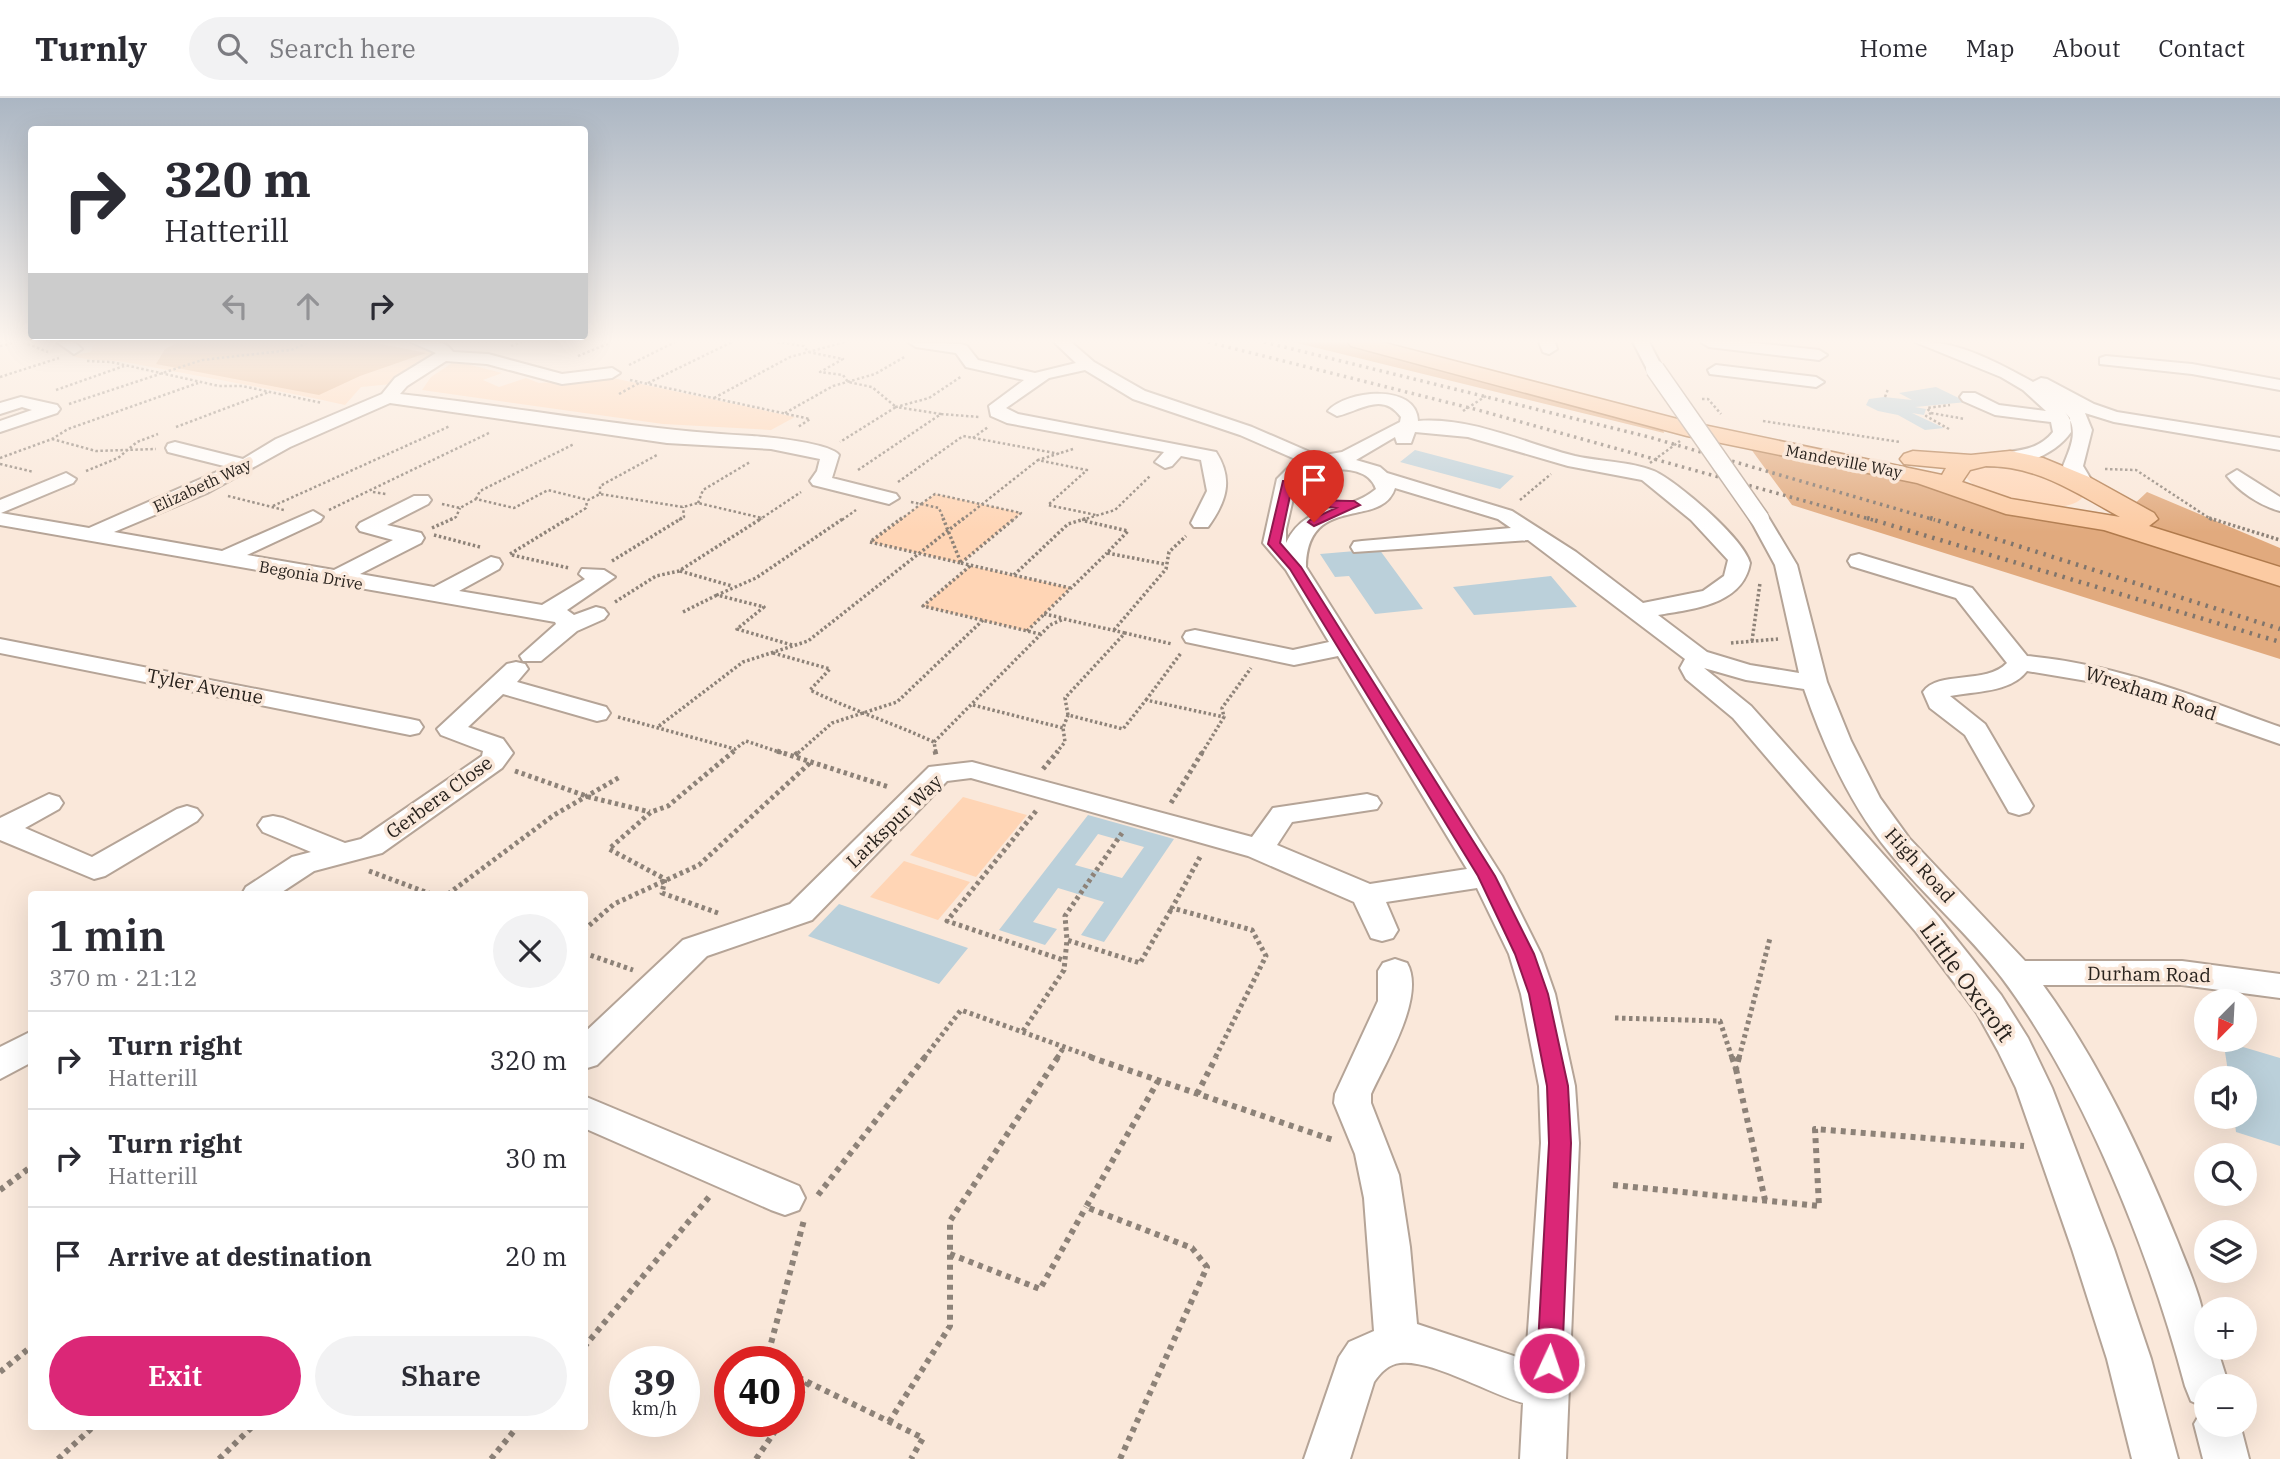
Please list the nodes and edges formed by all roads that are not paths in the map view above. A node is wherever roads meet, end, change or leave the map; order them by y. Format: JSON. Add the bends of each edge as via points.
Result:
{"nodes":[{"id":1,"x":36,"y":406,"type":"edge"},
{"id":2,"x":370,"y":406,"type":"edge"},
{"id":3,"x":447,"y":406,"type":"edge"},
{"id":4,"x":999,"y":406,"type":"edge"},
{"id":5,"x":1170,"y":406,"type":"edge"},
{"id":6,"x":1346,"y":406,"type":"edge"},
{"id":7,"x":1386,"y":406,"type":"edge"},
{"id":8,"x":1599,"y":406,"type":"edge"},
{"id":9,"x":1646,"y":406,"type":"edge"},
{"id":10,"x":1681,"y":406,"type":"edge"},
{"id":11,"x":1988,"y":406,"type":"edge"},
{"id":12,"x":2050,"y":406,"type":"edge"},
{"id":13,"x":2067,"y":406,"type":"edge"},
{"id":14,"x":2084,"y":406,"type":"edge"},
{"id":15,"x":1337,"y":411,"type":"dead end"},
{"id":16,"x":2061,"y":418,"type":"junction"},
{"id":17,"x":1218,"y":422,"type":"junction"},
{"id":18,"x":2156,"y":425,"type":"junction"},
{"id":19,"x":0,"y":427,"type":"edge"},
{"id":20,"x":1402,"y":433,"type":"junction"},
{"id":21,"x":2085,"y":435,"type":"junction"},
{"id":22,"x":2280,"y":444,"type":"edge"},
{"id":23,"x":175,"y":448,"type":"road end"},
{"id":24,"x":1978,"y":461,"type":"junction"},
{"id":25,"x":1323,"y":463,"type":"junction"},
{"id":26,"x":246,"y":466,"type":"junction"},
{"id":27,"x":1379,"y":476,"type":"junction"},
{"id":28,"x":2237,"y":476,"type":"dead end"},
{"id":29,"x":2089,"y":479,"type":"junction"},
{"id":30,"x":66,"y":480,"type":"dead end"},
{"id":31,"x":1287,"y":481,"type":"junction"},
{"id":32,"x":1977,"y":496,"type":"junction"},
{"id":33,"x":884,"y":497,"type":"road end"},
{"id":34,"x":421,"y":500,"type":"road end"},
{"id":35,"x":1359,"y":504,"type":"junction"},
{"id":36,"x":2280,"y":505,"type":"edge"},
{"id":37,"x":0,"y":507,"type":"edge"},
{"id":38,"x":2054,"y":513,"type":"junction"},
{"id":39,"x":313,"y":517,"type":"road end"},
{"id":40,"x":0,"y":519,"type":"edge"},
{"id":41,"x":1201,"y":523,"type":"road end"},
{"id":42,"x":1533,"y":533,"type":"junction"},
{"id":43,"x":90,"y":535,"type":"junction"},
{"id":44,"x":1362,"y":547,"type":"dead end"},
{"id":45,"x":494,"y":556,"type":"road end"},
{"id":46,"x":221,"y":559,"type":"junction"},
{"id":47,"x":1859,"y":561,"type":"dead end"},
{"id":48,"x":1295,"y":567,"type":"junction"},
{"id":49,"x":2270,"y":573,"type":"edge"},
{"id":50,"x":590,"y":574,"type":"road end"},
{"id":51,"x":334,"y":579,"type":"junction"},
{"id":52,"x":434,"y":596,"type":"junction"},
{"id":53,"x":1638,"y":611,"type":"junction"},
{"id":54,"x":548,"y":612,"type":"junction"},
{"id":55,"x":596,"y":614,"type":"road end"},
{"id":56,"x":569,"y":626,"type":"junction"},
{"id":57,"x":1195,"y":637,"type":"dead end"},
{"id":58,"x":0,"y":646,"type":"edge"},
{"id":59,"x":1346,"y":648,"type":"junction"},
{"id":60,"x":2020,"y":663,"type":"junction"},
{"id":61,"x":516,"y":670,"type":"junction"},
{"id":62,"x":1702,"y":671,"type":"junction"},
{"id":63,"x":1814,"y":683,"type":"junction"},
{"id":64,"x":597,"y":713,"type":"road end"},
{"id":65,"x":410,"y":727,"type":"dead end"},
{"id":66,"x":2280,"y":736,"type":"edge"},
{"id":67,"x":49,"y":803,"type":"dead end"},
{"id":68,"x":1367,"y":803,"type":"dead end"},
{"id":69,"x":2019,"y":806,"type":"dead end"},
{"id":70,"x":187,"y":815,"type":"dead end"},
{"id":71,"x":273,"y":825,"type":"dead end"},
{"id":72,"x":0,"y":830,"type":"edge"},
{"id":73,"x":1259,"y":849,"type":"junction"},
{"id":74,"x":325,"y":858,"type":"junction"},
{"id":75,"x":1487,"y":876,"type":"junction"},
{"id":76,"x":263,"y":891,"type":"edge"},
{"id":77,"x":1367,"y":895,"type":"junction"},
{"id":78,"x":1382,"y":930,"type":"dead end"},
{"id":79,"x":1395,"y":971,"type":"dead end"},
{"id":80,"x":2016,"y":973,"type":"junction"},
{"id":81,"x":2280,"y":986,"type":"edge"},
{"id":82,"x":28,"y":1047,"type":"edge"},
{"id":83,"x":588,"y":1051,"type":"edge"},
{"id":84,"x":1,"y":1064,"type":"edge"},
{"id":85,"x":588,"y":1113,"type":"edge"},
{"id":86,"x":796,"y":1203,"type":"road end"},
{"id":87,"x":1396,"y":1342,"type":"junction"},
{"id":88,"x":2203,"y":1374,"type":"edge"},
{"id":89,"x":1548,"y":1387,"type":"junction"},
{"id":90,"x":2220,"y":1437,"type":"edge"},
{"id":91,"x":1327,"y":1459,"type":"edge"},
{"id":92,"x":1543,"y":1459,"type":"edge"},
{"id":93,"x":2155,"y":1459,"type":"edge"},
{"id":94,"x":2226,"y":1459,"type":"edge"}],
"edges":[{"from":1,"to":19,"type":"street","via":[[51,409]]},
{"from":2,"to":26,"type":"street","name":"Elizabeth Way","via":[[283,443]]},
{"from":3,"to":33,"type":"street","via":[[764,450],[821,453],[830,455],[827,483]]},
{"from":4,"to":41,"type":"street","via":[[997,412],[1013,419],[1093,433],[1171,455],[1209,456],[1220,482]]},
{"from":5,"to":17,"type":"street"},
{"from":6,"to":15,"type":"street"},
{"from":7,"to":20,"type":"street","via":[[1397,412]]},
{"from":8,"to":32,"type":"main road","name":"Mandeville Way","via":[[1687,429],[1923,477]]},
{"from":9,"to":24,"type":"main road","name":"Mandeville Way","via":[[1850,450],[1922,460]]},
{"from":10,"to":63,"type":"street","name":"High Road","bridge":true,"via":[[1774,537],[1791,574],[1800,634]]},
{"from":11,"to":16,"type":"street","via":[[2005,412]]},
{"from":12,"to":16,"type":"street"},
{"from":13,"to":21,"type":"street","via":[[2077,413]]},
{"from":14,"to":18,"type":"street"},
{"from":16,"to":24,"type":"street","via":[[2062,432],[2049,445],[2023,455]]},
{"from":17,"to":25,"type":"street"},
{"from":17,"to":31,"type":"street","via":[[1271,453]]},
{"from":18,"to":21,"type":"street","via":[[2102,424]]},
{"from":18,"to":22,"type":"street"},
{"from":20,"to":25,"type":"street"},
{"from":20,"to":27,"type":"street","via":[[1373,460],[1371,465]]},
{"from":20,"to":53,"type":"street","via":[[1475,440],[1625,477],[1649,476],[1672,492],[1739,557],[1736,574],[1718,593]]},
{"from":21,"to":29,"type":"street","via":[[2073,466]]},
{"from":23,"to":26,"type":"street"},
{"from":24,"to":29,"type":"main road","name":"Mandeville Way","via":[[2029,464]]},
{"from":24,"to":32,"type":"main road","via":[[1957,468],[1954,476],[1960,486]]},
{"from":25,"to":27,"type":"street","via":[[1352,465]]},
{"from":25,"to":31,"type":"street","via":[[1298,468]]},
{"from":26,"to":43,"type":"street","name":"Elizabeth Way"},
{"from":27,"to":35,"type":"street","via":[[1386,484],[1383,494]]},
{"from":27,"to":42,"type":"street","via":[[1498,512]]},
{"from":28,"to":36,"type":"street"},
{"from":29,"to":38,"type":"main road","name":"Mandeville Way","via":[[2098,500],[2095,505],[2080,512]]},
{"from":29,"to":49,"type":"main road","name":"Mandeville Way","via":[[2158,526]]},
{"from":30,"to":37,"type":"street"},
{"from":31,"to":35,"type":"street","via":[[1293,493],[1307,500]]},
{"from":31,"to":48,"type":"street","via":[[1274,544]]},
{"from":32,"to":38,"type":"main road","name":"Mandeville Way","via":[[2023,510]]},
{"from":34,"to":51,"type":"street","via":[[368,527],[413,538]]},
{"from":35,"to":42,"type":"street","via":[[1447,508]]},
{"from":35,"to":48,"type":"street","via":[[1323,517],[1301,533],[1294,548]]},
{"from":38,"to":49,"type":"main road","name":"Mandeville Way","via":[[2118,524]]},
{"from":39,"to":46,"type":"street"},
{"from":40,"to":43,"type":"street","name":"Begonia Drive"},
{"from":42,"to":44,"type":"street"},
{"from":42,"to":53,"type":"street","name":"Little Oxcroft"},
{"from":43,"to":46,"type":"street","name":"Begonia Drive"},
{"from":45,"to":52,"type":"street"},
{"from":46,"to":51,"type":"street","name":"Begonia Drive"},
{"from":47,"to":60,"type":"street","via":[[1964,593]]},
{"from":48,"to":59,"type":"street"},
{"from":50,"to":54,"type":"street","via":[[604,577]]},
{"from":51,"to":52,"type":"street","name":"Begonia Drive"},
{"from":52,"to":54,"type":"street","name":"Begonia Drive"},
{"from":53,"to":62,"type":"street","name":"Little Oxcroft"},
{"from":54,"to":56,"type":"street","name":"Begonia Drive","via":[[563,616]]},
{"from":55,"to":56,"type":"street"},
{"from":56,"to":61,"type":"street"},
{"from":57,"to":59,"type":"street","via":[[1294,658]]},
{"from":58,"to":65,"type":"street","name":"Tyler Avenue"},
{"from":59,"to":75,"type":"street"},
{"from":60,"to":66,"type":"street","name":"Wrexham Road","via":[[2082,670]]},
{"from":60,"to":69,"type":"street","via":[[2015,673],[1998,681],[1936,692],[1939,704],[1976,730]]},
{"from":61,"to":64,"type":"street"},
{"from":61,"to":74,"type":"street","name":"Gerbera Close","via":[[450,729],[493,746],[499,753],[492,762],[371,846]]},
{"from":62,"to":63,"type":"street"},
{"from":62,"to":93,"type":"street","name":"Little Oxcroft","via":[[1962,966],[2015,1048],[2056,1149],[2129,1359]]},
{"from":63,"to":80,"type":"street","name":"High Road","via":[[1841,750],[1878,818]]},
{"from":67,"to":72,"type":"street"},
{"from":68,"to":73,"type":"street","via":[[1283,814]]},
{"from":70,"to":72,"type":"street","via":[[94,869]]},
{"from":71,"to":74,"type":"street"},
{"from":73,"to":77,"type":"street","name":"Larkspur Way"},
{"from":73,"to":83,"type":"street","name":"Larkspur Way","via":[[972,770],[939,773],[800,912],[695,948]]},
{"from":74,"to":76,"type":"street","name":"Gerbera Close"},
{"from":75,"to":77,"type":"street"},
{"from":75,"to":89,"type":"street","via":[[1525,954],[1557,1086],[1558,1216]]},
{"from":77,"to":78,"type":"street"},
{"from":79,"to":87,"type":"street","via":[[1395,1002],[1353,1094],[1352,1106],[1374,1154],[1392,1273]]},
{"from":80,"to":81,"type":"street","name":"Durham Road","via":[[2193,973]]},
{"from":80,"to":88,"type":"street","name":"High Road","via":[[2051,1027],[2119,1154],[2165,1263]]},
{"from":82,"to":84,"type":"street"},
{"from":85,"to":86,"type":"street"},
{"from":87,"to":89,"type":"street","via":[[1424,1345]]},
{"from":87,"to":91,"type":"street","via":[[1365,1357],[1355,1372]]},
{"from":89,"to":92,"type":"street"},
{"from":90,"to":94,"type":"street"}]}
